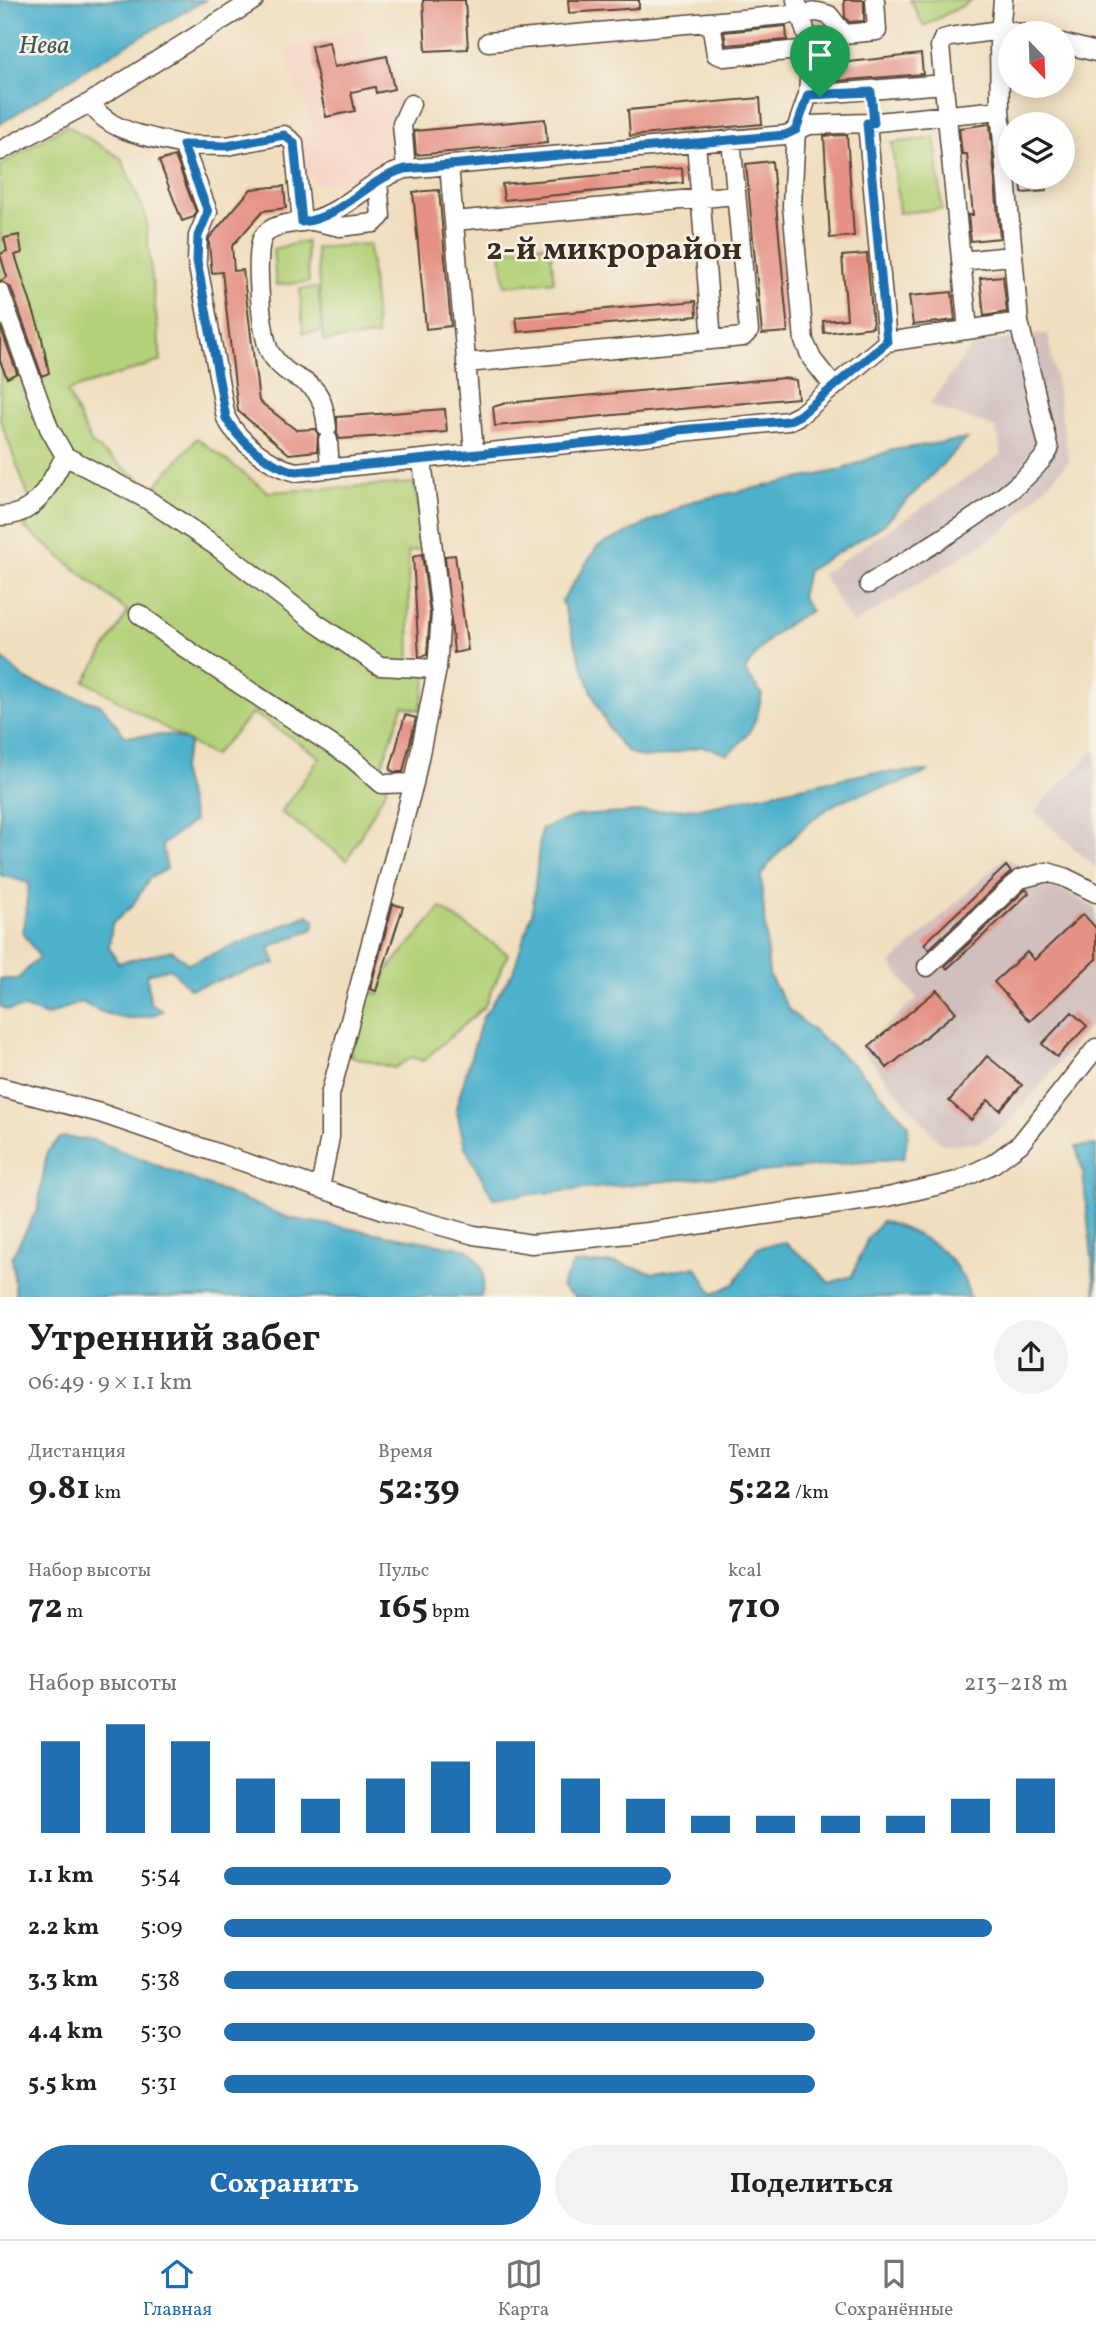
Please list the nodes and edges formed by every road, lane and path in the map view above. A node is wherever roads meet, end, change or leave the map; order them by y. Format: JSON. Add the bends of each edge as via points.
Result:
{"nodes":[{"id":1,"x":254,"y":0,"type":"edge"},
{"id":2,"x":874,"y":0,"type":"edge"},
{"id":3,"x":1003,"y":0,"type":"edge"},
{"id":4,"x":809,"y":7,"type":"edge"},
{"id":5,"x":1001,"y":21,"type":"edge"},
{"id":6,"x":711,"y":23,"type":"junction"},
{"id":7,"x":998,"y":30,"type":"edge"},
{"id":8,"x":488,"y":42,"type":"dead end"},
{"id":9,"x":1075,"y":46,"type":"edge"},
{"id":10,"x":811,"y":49,"type":"junction"},
{"id":11,"x":1096,"y":52,"type":"edge"},
{"id":12,"x":944,"y":84,"type":"junction"},
{"id":13,"x":871,"y":92,"type":"junction"},
{"id":14,"x":808,"y":95,"type":"junction"},
{"id":15,"x":1000,"y":98,"type":"edge"},
{"id":16,"x":91,"y":102,"type":"junction"},
{"id":17,"x":411,"y":104,"type":"dead end"},
{"id":18,"x":1000,"y":110,"type":"junction"},
{"id":19,"x":947,"y":115,"type":"junction"},
{"id":20,"x":870,"y":123,"type":"junction"},
{"id":21,"x":796,"y":130,"type":"junction"},
{"id":22,"x":731,"y":139,"type":"junction"},
{"id":23,"x":696,"y":143,"type":"junction"},
{"id":24,"x":183,"y":145,"type":"junction"},
{"id":25,"x":0,"y":151,"type":"edge"},
{"id":26,"x":449,"y":165,"type":"junction"},
{"id":27,"x":405,"y":169,"type":"junction"},
{"id":28,"x":378,"y":182,"type":"junction"},
{"id":29,"x":736,"y":195,"type":"junction"},
{"id":30,"x":700,"y":199,"type":"junction"},
{"id":31,"x":307,"y":221,"type":"junction"},
{"id":32,"x":454,"y":221,"type":"junction"},
{"id":33,"x":1001,"y":257,"type":"dead end"},
{"id":34,"x":961,"y":261,"type":"junction"},
{"id":35,"x":0,"y":292,"type":"edge"},
{"id":36,"x":1019,"y":322,"type":"junction"},
{"id":37,"x":968,"y":330,"type":"junction"},
{"id":38,"x":712,"y":340,"type":"junction"},
{"id":39,"x":887,"y":342,"type":"junction"},
{"id":40,"x":466,"y":363,"type":"junction"},
{"id":41,"x":834,"y":387,"type":"junction"},
{"id":42,"x":474,"y":452,"type":"junction"},
{"id":43,"x":65,"y":456,"type":"junction"},
{"id":44,"x":422,"y":461,"type":"junction"},
{"id":45,"x":330,"y":469,"type":"junction"},
{"id":46,"x":0,"y":516,"type":"edge"},
{"id":47,"x":869,"y":584,"type":"dead end"},
{"id":48,"x":139,"y":614,"type":"dead end"},
{"id":49,"x":437,"y":669,"type":"junction"},
{"id":50,"x":414,"y":783,"type":"junction"},
{"id":51,"x":1096,"y":893,"type":"edge"},
{"id":52,"x":927,"y":967,"type":"dead end"},
{"id":53,"x":1096,"y":1048,"type":"edge"},
{"id":54,"x":0,"y":1087,"type":"edge"},
{"id":55,"x":320,"y":1188,"type":"junction"}],
"edges":[{"from":1,"to":16,"type":"street"},
{"from":2,"to":4,"type":"street","via":[[877,31],[844,34],[829,15]]},
{"from":3,"to":5,"type":"street"},
{"from":4,"to":6,"type":"street"},
{"from":4,"to":10,"type":"street"},
{"from":6,"to":8,"type":"street"},
{"from":6,"to":10,"type":"street","via":[[716,54],[724,57]]},
{"from":7,"to":12,"type":"street","via":[[943,39]]},
{"from":9,"to":11,"type":"street"},
{"from":10,"to":14,"type":"street"},
{"from":12,"to":13,"type":"street"},
{"from":12,"to":19,"type":"street"},
{"from":13,"to":14,"type":"street"},
{"from":13,"to":20,"type":"street"},
{"from":14,"to":21,"type":"street"},
{"from":15,"to":18,"type":"street"},
{"from":16,"to":24,"type":"street","via":[[120,128]]},
{"from":16,"to":25,"type":"street"},
{"from":17,"to":27,"type":"street","via":[[402,124]]},
{"from":18,"to":19,"type":"street"},
{"from":18,"to":36,"type":"street"},
{"from":19,"to":20,"type":"street"},
{"from":19,"to":34,"type":"street"},
{"from":20,"to":21,"type":"street","via":[[810,125]]},
{"from":20,"to":39,"type":"street"},
{"from":21,"to":22,"type":"street"},
{"from":21,"to":41,"type":"street","via":[[792,205],[804,341],[811,359]]},
{"from":22,"to":23,"type":"street"},
{"from":22,"to":29,"type":"street"},
{"from":23,"to":26,"type":"street"},
{"from":23,"to":30,"type":"street"},
{"from":24,"to":31,"type":"street","via":[[227,146],[284,135],[294,143]]},
{"from":24,"to":45,"type":"street","via":[[208,212],[198,236],[197,261],[226,418],[233,431],[280,468],[296,472]]},
{"from":26,"to":27,"type":"street"},
{"from":26,"to":32,"type":"street"},
{"from":27,"to":28,"type":"street"},
{"from":28,"to":31,"type":"street","via":[[328,215]]},
{"from":28,"to":31,"type":"street","via":[[381,216],[374,223],[340,227]]},
{"from":29,"to":30,"type":"street"},
{"from":29,"to":38,"type":"street","via":[[749,331],[743,337]]},
{"from":30,"to":32,"type":"street"},
{"from":30,"to":38,"type":"street"},
{"from":31,"to":45,"type":"street","via":[[279,225],[264,234],[257,248],[266,341],[277,361],[318,392],[324,405]]},
{"from":32,"to":40,"type":"street"},
{"from":33,"to":34,"type":"street"},
{"from":34,"to":37,"type":"street"},
{"from":35,"to":43,"type":"street","via":[[48,428]]},
{"from":36,"to":37,"type":"street"},
{"from":36,"to":47,"type":"street","via":[[1049,450],[1037,469],[1013,489]]},
{"from":37,"to":39,"type":"street"},
{"from":38,"to":40,"type":"street"},
{"from":39,"to":41,"type":"street"},
{"from":40,"to":42,"type":"street"},
{"from":41,"to":42,"type":"street","via":[[788,421]]},
{"from":42,"to":44,"type":"street"},
{"from":43,"to":46,"type":"street","via":[[35,503],[17,516]]},
{"from":43,"to":49,"type":"street","via":[[148,500],[380,666]]},
{"from":44,"to":45,"type":"street"},
{"from":44,"to":49,"type":"street","via":[[442,614]]},
{"from":48,"to":50,"type":"street","via":[[352,758],[382,784]]},
{"from":49,"to":50,"type":"street"},
{"from":50,"to":55,"type":"street","via":[[330,1095],[330,1137]]},
{"from":51,"to":52,"type":"street","via":[[1047,872],[1020,879]]},
{"from":53,"to":55,"type":"street","via":[[1031,1133],[1008,1154],[957,1181],[912,1193],[648,1232],[532,1244],[454,1230]]},
{"from":54,"to":55,"type":"street","via":[[100,1112]]}]}
